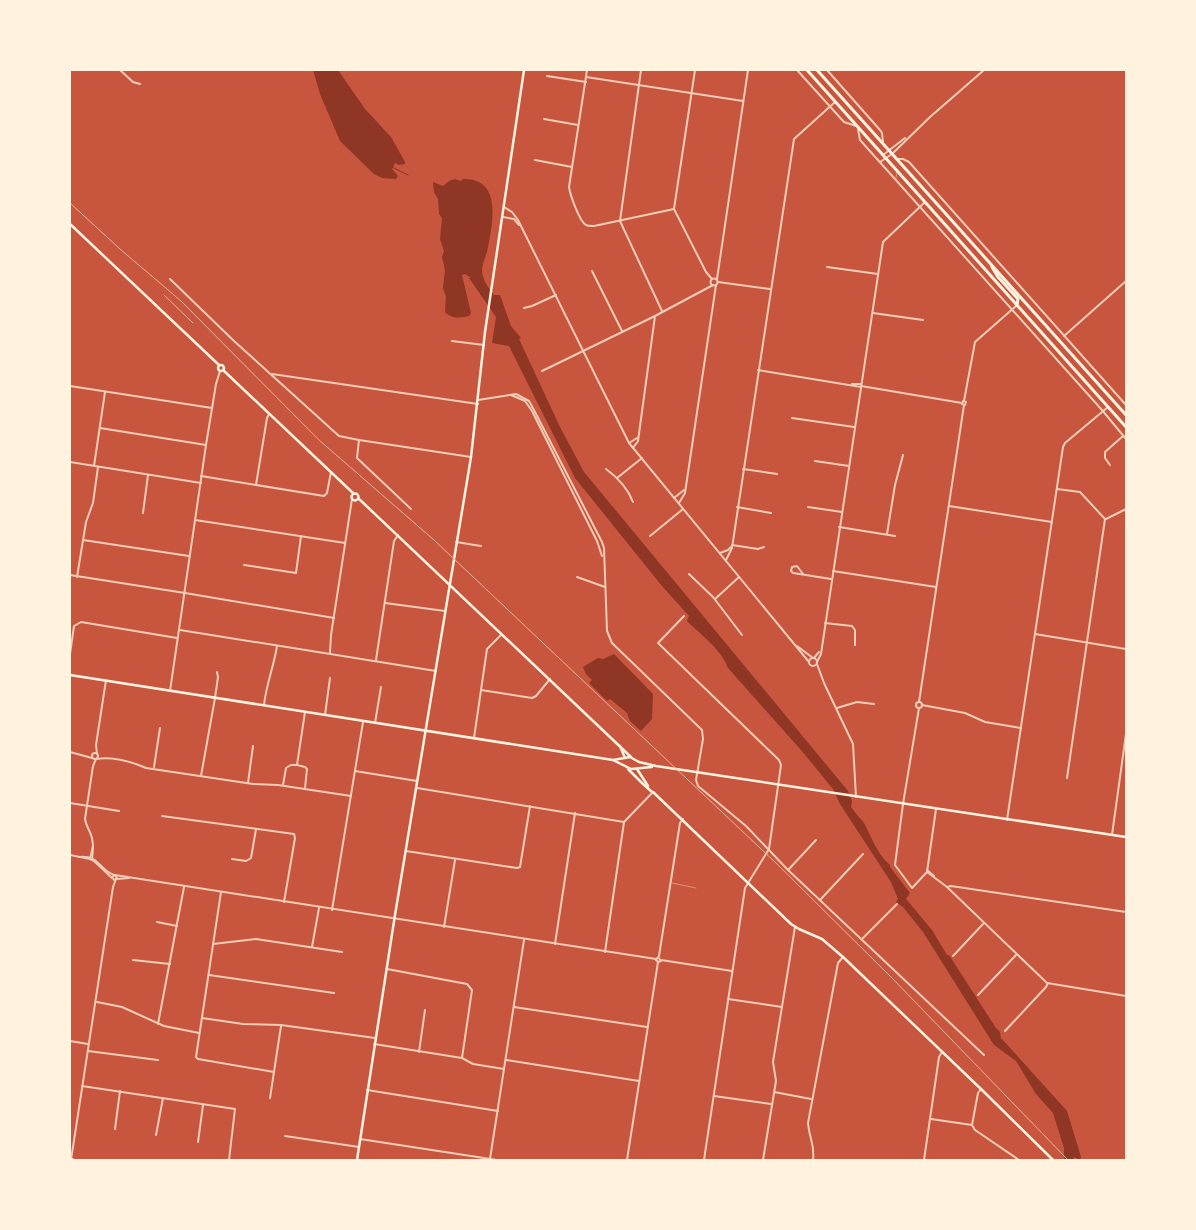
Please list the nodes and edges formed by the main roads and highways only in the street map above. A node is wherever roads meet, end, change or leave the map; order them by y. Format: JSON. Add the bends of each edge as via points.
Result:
{"nodes":[{"id":1,"x":524,"y":70,"type":"edge"},
{"id":2,"x":807,"y":70,"type":"edge"},
{"id":3,"x":817,"y":70,"type":"edge"},
{"id":4,"x":841,"y":97,"type":"junction"},
{"id":5,"x":835,"y":102,"type":"junction"},
{"id":6,"x":848,"y":104,"type":"junction"},
{"id":7,"x":842,"y":110,"type":"junction"},
{"id":8,"x":70,"y":224,"type":"edge"},
{"id":9,"x":990,"y":262,"type":"junction"},
{"id":10,"x":1017,"y":305,"type":"junction"},
{"id":11,"x":1113,"y":400,"type":"junction"},
{"id":12,"x":1108,"y":407,"type":"junction"},
{"id":13,"x":1126,"y":414,"type":"edge"},
{"id":14,"x":1126,"y":427,"type":"edge"},
{"id":15,"x":353,"y":493,"type":"junction"},
{"id":16,"x":358,"y":498,"type":"junction"},
{"id":17,"x":449,"y":584,"type":"junction"},
{"id":18,"x":70,"y":675,"type":"edge"},
{"id":19,"x":426,"y":731,"type":"junction"},
{"id":20,"x":619,"y":745,"type":"junction"},
{"id":21,"x":625,"y":758,"type":"junction"},
{"id":22,"x":633,"y":758,"type":"junction"},
{"id":23,"x":613,"y":760,"type":"junction"},
{"id":24,"x":656,"y":766,"type":"junction"},
{"id":25,"x":627,"y":767,"type":"junction"},
{"id":26,"x":650,"y":767,"type":"junction"},
{"id":27,"x":637,"y":769,"type":"junction"},
{"id":28,"x":642,"y":778,"type":"junction"},
{"id":29,"x":653,"y":792,"type":"junction"},
{"id":30,"x":1126,"y":837,"type":"edge"},
{"id":31,"x":357,"y":1160,"type":"edge"},
{"id":32,"x":1053,"y":1160,"type":"edge"}],
"edges":[{"from":1,"to":17,"type":"main road","via":[[491,291],[471,457]]},
{"from":2,"to":5,"type":"highway"},
{"from":3,"to":4,"type":"highway"},
{"from":4,"to":5,"type":"highway"},
{"from":4,"to":6,"type":"highway"},
{"from":5,"to":7,"type":"highway"},
{"from":6,"to":7,"type":"highway"},
{"from":6,"to":9,"type":"highway"},
{"from":7,"to":10,"type":"highway"},
{"from":8,"to":15,"type":"main road","via":[[219,365],[218,369]]},
{"from":9,"to":10,"type":"highway","via":[[998,277],[1018,299]]},
{"from":9,"to":11,"type":"highway"},
{"from":10,"to":12,"type":"highway"},
{"from":11,"to":12,"type":"highway"},
{"from":11,"to":13,"type":"highway"},
{"from":12,"to":14,"type":"highway"},
{"from":15,"to":16,"type":"main road"},
{"from":15,"to":16,"type":"main road","via":[[352,499]]},
{"from":16,"to":17,"type":"main road"},
{"from":17,"to":19,"type":"main road"},
{"from":17,"to":20,"type":"main road"},
{"from":18,"to":19,"type":"main road"},
{"from":19,"to":23,"type":"main road"},
{"from":19,"to":31,"type":"main road"},
{"from":20,"to":21,"type":"main road"},
{"from":20,"to":22,"type":"main road"},
{"from":21,"to":22,"type":"main road"},
{"from":21,"to":23,"type":"main road"},
{"from":21,"to":25,"type":"main road"},
{"from":22,"to":24,"type":"main road"},
{"from":22,"to":27,"type":"main road"},
{"from":23,"to":25,"type":"main road"},
{"from":24,"to":26,"type":"main road"},
{"from":24,"to":30,"type":"main road"},
{"from":25,"to":27,"type":"main road"},
{"from":25,"to":29,"type":"main road"},
{"from":26,"to":27,"type":"main road"},
{"from":26,"to":28,"type":"main road","via":[[643,771]]},
{"from":27,"to":28,"type":"main road"},
{"from":28,"to":29,"type":"main road"},
{"from":29,"to":32,"type":"main road","via":[[795,927],[822,939],[843,957]]}]}
